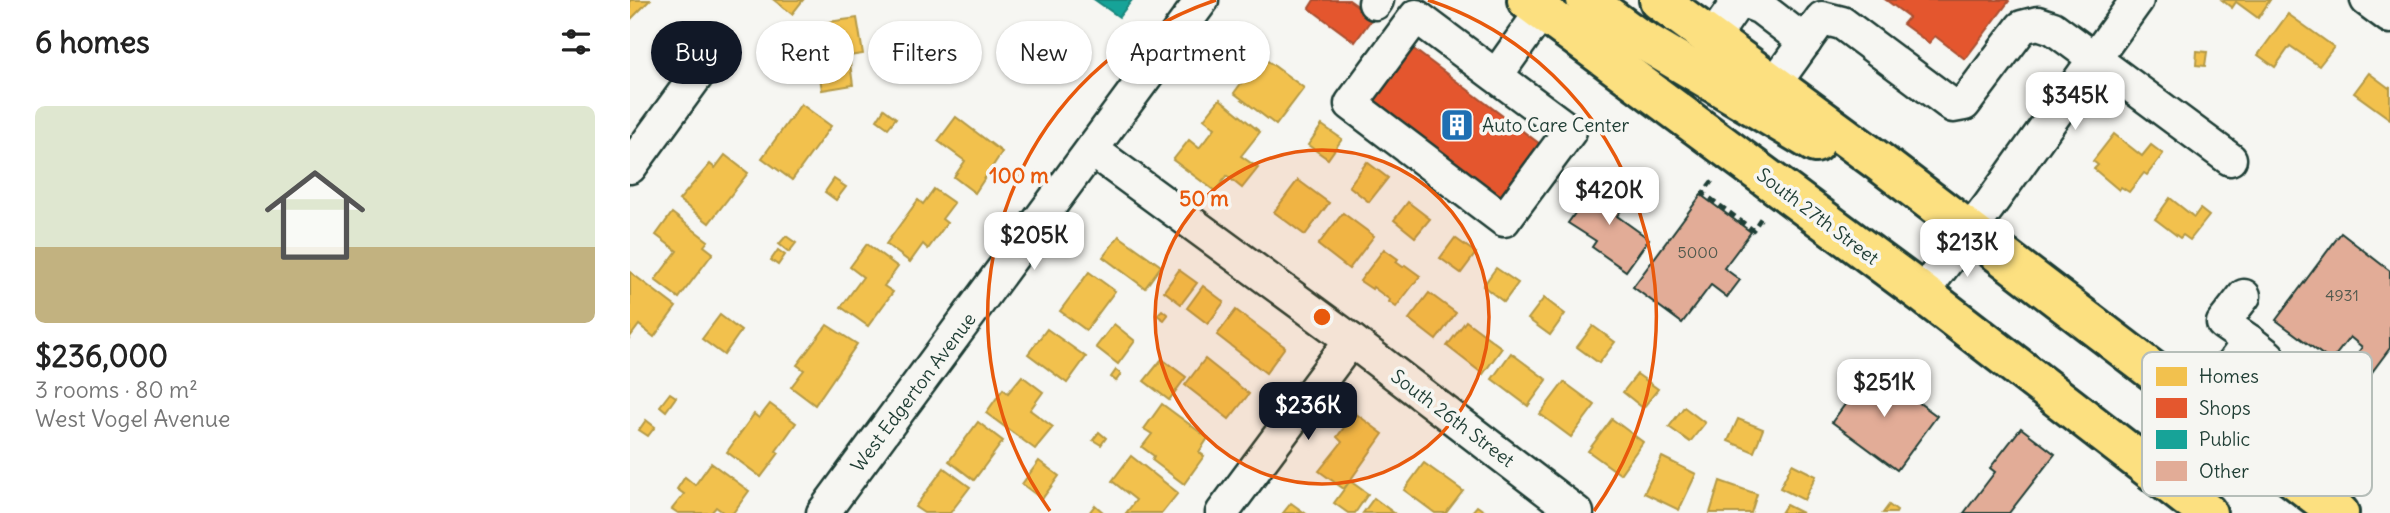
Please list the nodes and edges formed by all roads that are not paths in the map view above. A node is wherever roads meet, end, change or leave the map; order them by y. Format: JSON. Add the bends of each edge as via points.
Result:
{"nodes":[{"id":1,"x":1202,"y":0,"type":"edge"},
{"id":2,"x":1587,"y":0,"type":"edge"},
{"id":3,"x":1659,"y":0,"type":"edge"},
{"id":4,"x":2137,"y":0,"type":"edge"},
{"id":5,"x":2367,"y":0,"type":"edge"},
{"id":6,"x":1534,"y":6,"type":"edge"},
{"id":7,"x":2390,"y":17,"type":"edge"},
{"id":8,"x":1712,"y":39,"type":"junction"},
{"id":9,"x":1805,"y":42,"type":"junction"},
{"id":10,"x":2094,"y":61,"type":"junction"},
{"id":11,"x":1496,"y":76,"type":"junction"},
{"id":12,"x":691,"y":84,"type":"edge"},
{"id":13,"x":1773,"y":86,"type":"junction"},
{"id":14,"x":1092,"y":150,"type":"junction"},
{"id":15,"x":2230,"y":159,"type":"dead end"},
{"id":16,"x":1878,"y":161,"type":"junction"},
{"id":17,"x":630,"y":167,"type":"edge"},
{"id":18,"x":1970,"y":232,"type":"junction"},
{"id":19,"x":1922,"y":293,"type":"junction"},
{"id":20,"x":2244,"y":296,"type":"dead end"},
{"id":21,"x":1351,"y":340,"type":"junction"},
{"id":22,"x":2256,"y":352,"type":"edge"},
{"id":23,"x":2142,"y":363,"type":"edge"},
{"id":24,"x":2142,"y":463,"type":"edge"},
{"id":25,"x":2185,"y":496,"type":"edge"},
{"id":26,"x":2317,"y":496,"type":"edge"},
{"id":27,"x":823,"y":513,"type":"edge"},
{"id":28,"x":1222,"y":513,"type":"edge"},
{"id":29,"x":1577,"y":513,"type":"edge"},
{"id":30,"x":2207,"y":513,"type":"edge"},
{"id":31,"x":2339,"y":513,"type":"edge"}],
"edges":[{"from":1,"to":14,"type":"street","name":"West Edgerton Avenue"},
{"from":2,"to":16,"type":"main road","via":[[1634,35],[1810,142]]},
{"from":3,"to":8,"type":"main road"},
{"from":4,"to":10,"type":"street"},
{"from":5,"to":7,"type":"street"},
{"from":6,"to":11,"type":"street"},
{"from":6,"to":19,"type":"main road","name":"South 27th Street"},
{"from":8,"to":9,"type":"street","via":[[1735,6],[1744,2],[1761,8]]},
{"from":8,"to":13,"type":"main road"},
{"from":9,"to":10,"type":"street","via":[[1822,18],[1842,23],[1953,106],[1964,104],[2022,27],[2038,23],[2053,29]]},
{"from":9,"to":13,"type":"street"},
{"from":10,"to":15,"type":"street"},
{"from":10,"to":18,"type":"street"},
{"from":11,"to":11,"type":"street","via":[[1570,131],[1504,220],[1351,104],[1416,16]]},
{"from":12,"to":17,"type":"street"},
{"from":13,"to":16,"type":"main road"},
{"from":14,"to":21,"type":"street","name":"South 26th Street"},
{"from":14,"to":27,"type":"street","name":"West Edgerton Avenue"},
{"from":16,"to":18,"type":"main road"},
{"from":18,"to":19,"type":"street"},
{"from":18,"to":23,"type":"main road"},
{"from":19,"to":24,"type":"main road","name":"South 27th Street"},
{"from":20,"to":22,"type":"street","via":[[2223,323],[2259,349]]},
{"from":21,"to":28,"type":"street"},
{"from":21,"to":29,"type":"street","name":"South 26th Street"},
{"from":25,"to":30,"type":"main road","name":"South 27th Street"},
{"from":26,"to":31,"type":"main road"}]}
